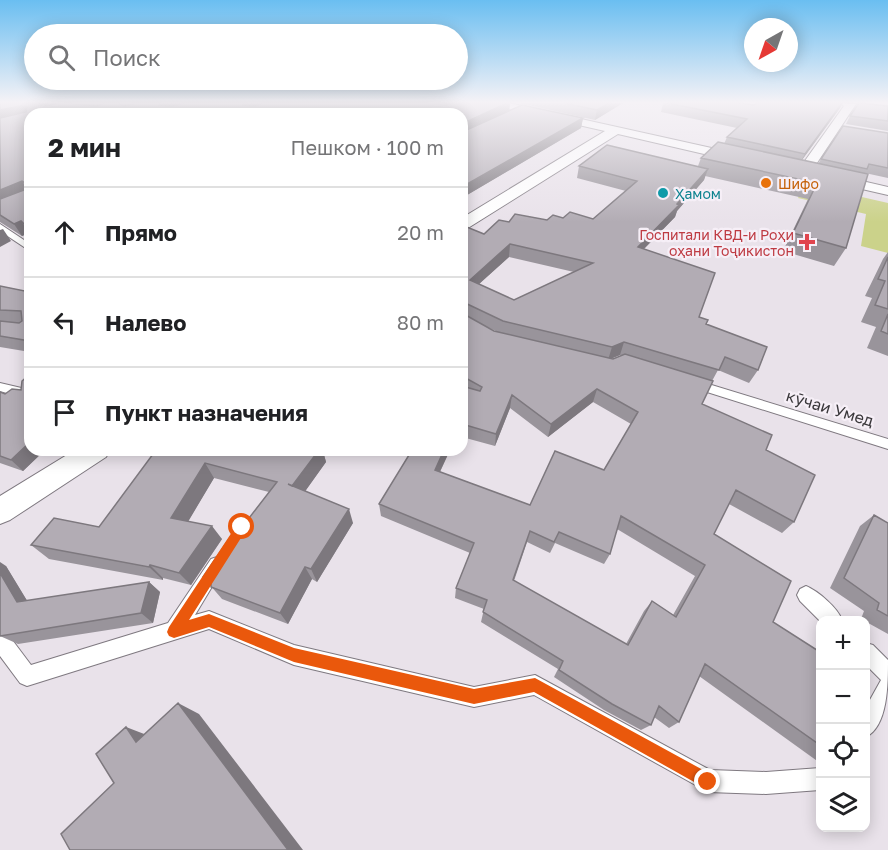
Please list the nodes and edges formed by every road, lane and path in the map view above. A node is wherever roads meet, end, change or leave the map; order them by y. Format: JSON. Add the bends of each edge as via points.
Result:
{"nodes":[{"id":1,"x":595,"y":143,"type":"edge"},
{"id":2,"x":673,"y":143,"type":"edge"},
{"id":3,"x":821,"y":143,"type":"edge"},
{"id":4,"x":760,"y":162,"type":"edge"},
{"id":5,"x":888,"y":191,"type":"edge"},
{"id":6,"x":468,"y":221,"type":"edge"},
{"id":7,"x":0,"y":226,"type":"edge"},
{"id":8,"x":24,"y":244,"type":"edge"},
{"id":9,"x":685,"y":381,"type":"edge"},
{"id":10,"x":0,"y":387,"type":"edge"},
{"id":11,"x":24,"y":393,"type":"edge"},
{"id":12,"x":888,"y":444,"type":"edge"},
{"id":13,"x":87,"y":456,"type":"edge"},
{"id":14,"x":0,"y":511,"type":"edge"},
{"id":15,"x":223,"y":555,"type":"edge"},
{"id":16,"x":806,"y":595,"type":"dead end"},
{"id":17,"x":828,"y":616,"type":"edge"},
{"id":18,"x":174,"y":632,"type":"junction"},
{"id":19,"x":0,"y":640,"type":"edge"},
{"id":20,"x":870,"y":656,"type":"edge"},
{"id":21,"x":888,"y":674,"type":"edge"},
{"id":22,"x":888,"y":687,"type":"edge"},
{"id":23,"x":868,"y":724,"type":"edge"},
{"id":24,"x":816,"y":779,"type":"edge"}],
"edges":[{"from":1,"to":6,"type":"street"},
{"from":2,"to":4,"type":"street"},
{"from":3,"to":5,"type":"street","via":[[798,171]]},
{"from":7,"to":8,"type":"lane"},
{"from":9,"to":12,"type":"lane","name":"кӯчаи Умед"},
{"from":10,"to":11,"type":"lane"},
{"from":13,"to":14,"type":"street"},
{"from":15,"to":18,"type":"lane"},
{"from":16,"to":17,"type":"lane"},
{"from":18,"to":19,"type":"lane","via":[[27,676]]},
{"from":18,"to":24,"type":"lane","via":[[209,620],[294,655],[474,697],[535,685],[708,782]]},
{"from":20,"to":21,"type":"lane"},
{"from":22,"to":23,"type":"lane"}]}
